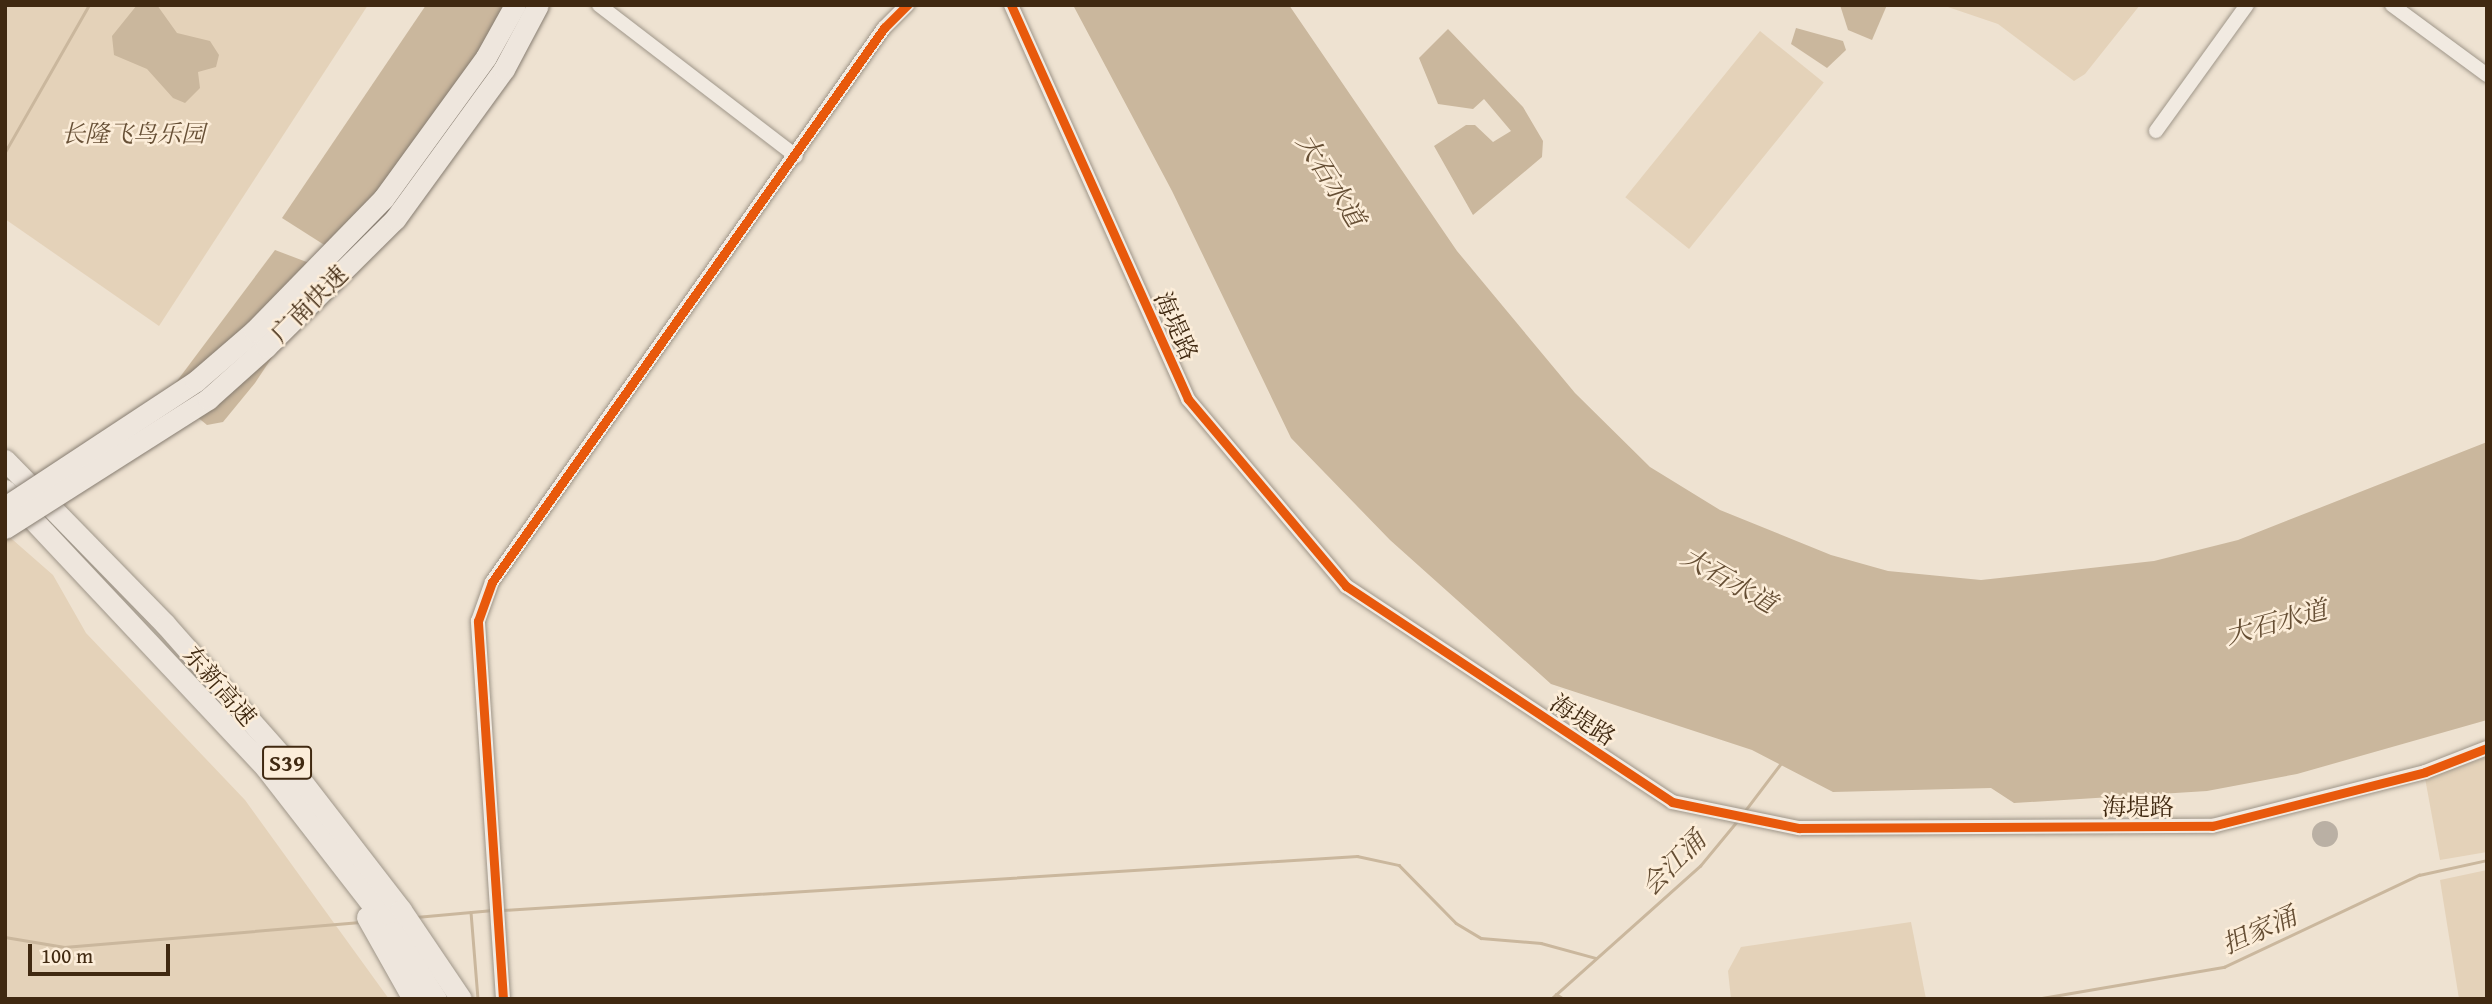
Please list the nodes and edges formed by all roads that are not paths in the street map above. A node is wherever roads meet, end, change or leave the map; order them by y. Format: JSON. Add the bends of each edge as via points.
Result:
{"nodes":[{"id":1,"x":515,"y":5,"type":"edge"},
{"id":2,"x":538,"y":5,"type":"edge"},
{"id":3,"x":599,"y":5,"type":"edge"},
{"id":4,"x":906,"y":5,"type":"edge"},
{"id":5,"x":1011,"y":5,"type":"edge"},
{"id":6,"x":2247,"y":5,"type":"edge"},
{"id":7,"x":2392,"y":5,"type":"edge"},
{"id":8,"x":2487,"y":75,"type":"edge"},
{"id":9,"x":2156,"y":131,"type":"dead end"},
{"id":10,"x":796,"y":156,"type":"junction"},
{"id":11,"x":5,"y":460,"type":"edge"},
{"id":12,"x":5,"y":490,"type":"edge"},
{"id":13,"x":5,"y":507,"type":"edge"},
{"id":14,"x":5,"y":528,"type":"edge"},
{"id":15,"x":2487,"y":748,"type":"edge"},
{"id":16,"x":327,"y":845,"type":"junction"},
{"id":17,"x":461,"y":998,"type":"edge"},
{"id":18,"x":413,"y":999,"type":"edge"},
{"id":19,"x":436,"y":999,"type":"edge"},
{"id":20,"x":503,"y":999,"type":"edge"}],
"edges":[{"from":1,"to":13,"type":"highway","name":"广南快速","bridge":true,"via":[[486,57],[383,199],[273,313],[196,381]]},
{"from":2,"to":14,"type":"highway","name":"广南快速","bridge":true,"via":[[504,69],[395,219],[266,346],[208,399]]},
{"from":3,"to":10,"type":"street"},
{"from":4,"to":10,"type":"street","via":[[884,28]]},
{"from":5,"to":15,"type":"street","name":"海堤路","via":[[1188,399],[1346,586],[1672,802],[1799,828],[2212,827],[2425,772]]},
{"from":6,"to":9,"type":"street"},
{"from":7,"to":8,"type":"street"},
{"from":10,"to":20,"type":"street","via":[[492,582],[478,621]]},
{"from":11,"to":17,"type":"highway","name":"东新高速","number":"S39","bridge":true,"via":[[165,624],[293,771],[419,934]]},
{"from":12,"to":16,"type":"highway","name":"东新高速","number":"S39","bridge":true,"via":[[152,643]]},
{"from":16,"to":18,"type":"highway"},
{"from":16,"to":19,"type":"highway","name":"东新高速","number":"S39","via":[[393,932]]}]}
